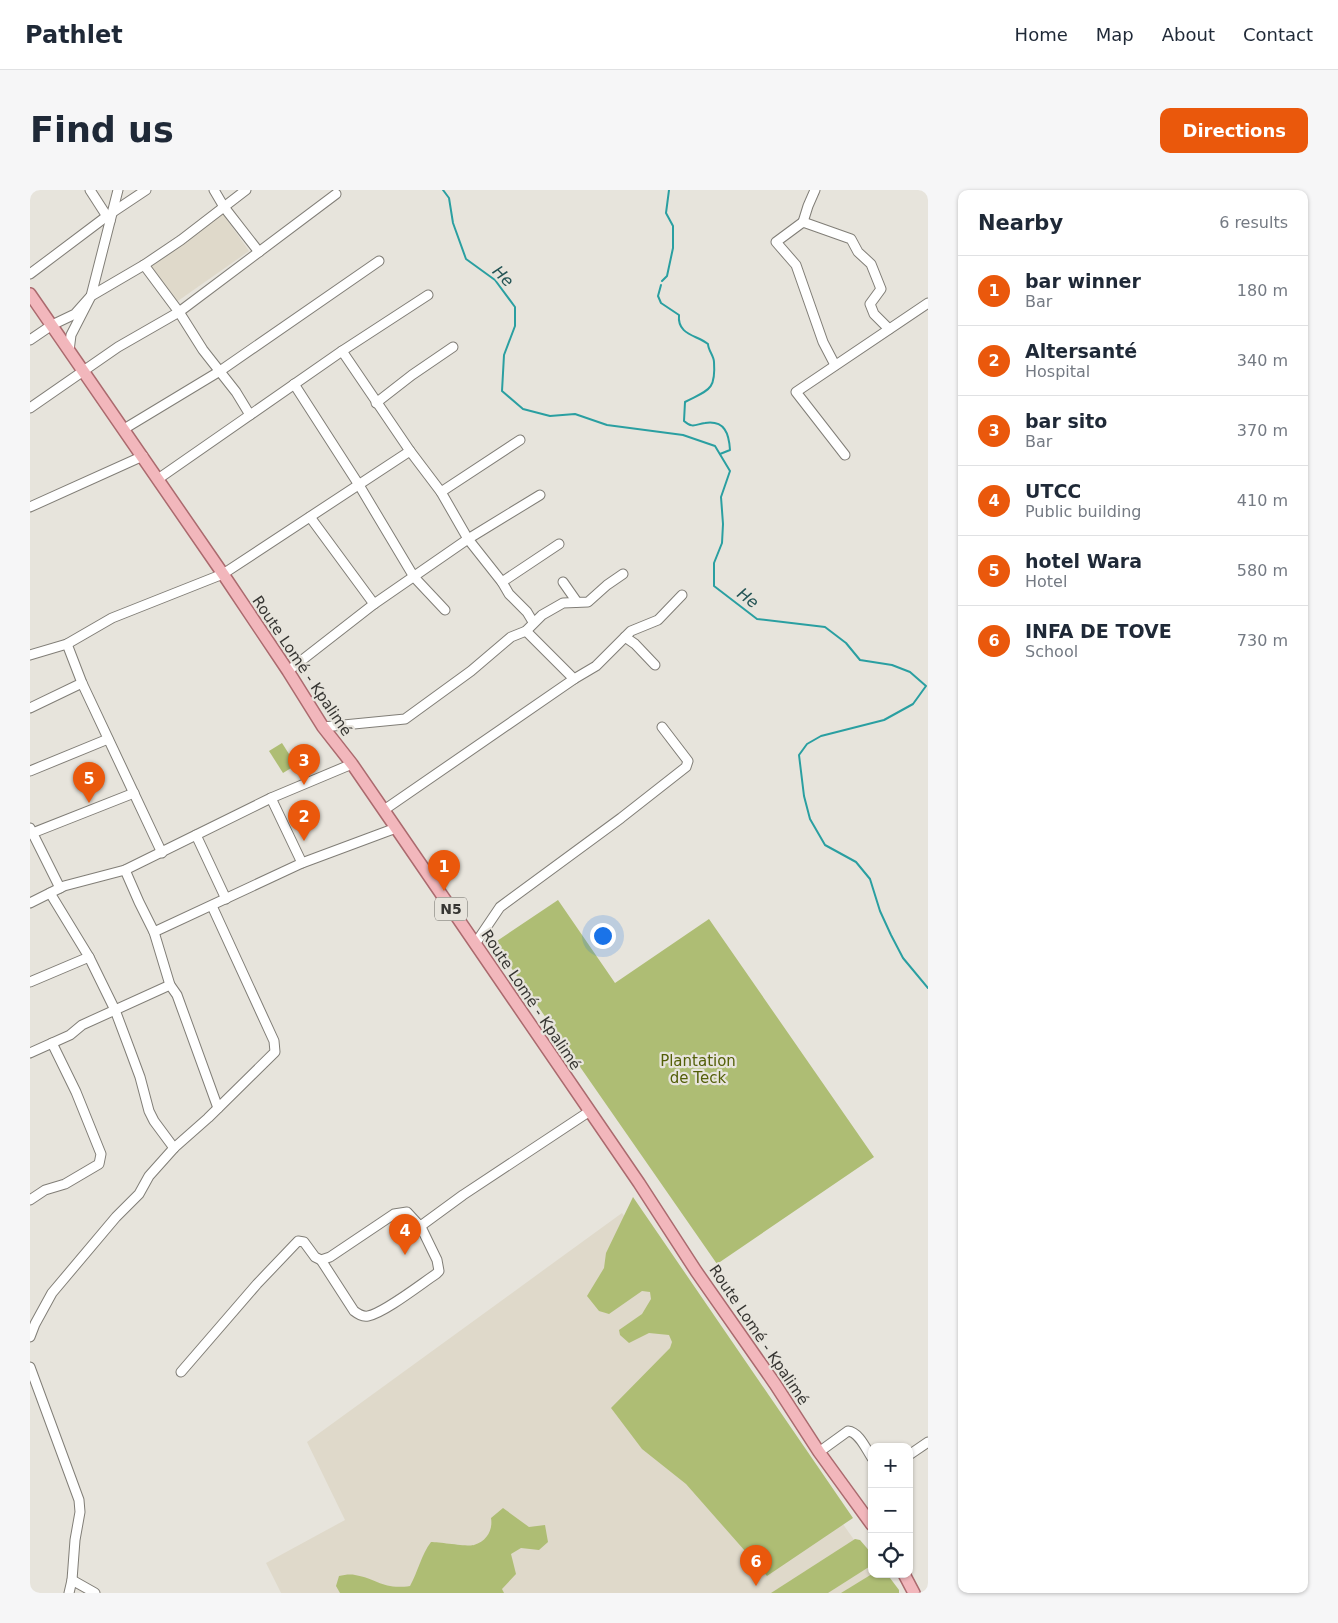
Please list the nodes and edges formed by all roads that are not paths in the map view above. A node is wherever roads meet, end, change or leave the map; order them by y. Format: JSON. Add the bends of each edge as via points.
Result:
{"nodes":[{"id":1,"x":90,"y":190,"type":"edge"},
{"id":2,"x":118,"y":190,"type":"edge"},
{"id":3,"x":146,"y":190,"type":"edge"},
{"id":4,"x":214,"y":190,"type":"edge"},
{"id":5,"x":246,"y":190,"type":"edge"},
{"id":6,"x":815,"y":190,"type":"edge"},
{"id":7,"x":336,"y":194,"type":"dead end"},
{"id":8,"x":224,"y":207,"type":"junction"},
{"id":9,"x":110,"y":217,"type":"junction"},
{"id":10,"x":803,"y":222,"type":"junction"},
{"id":11,"x":259,"y":252,"type":"junction"},
{"id":12,"x":379,"y":261,"type":"dead end"},
{"id":13,"x":144,"y":265,"type":"junction"},
{"id":14,"x":30,"y":274,"type":"edge"},
{"id":15,"x":30,"y":294,"type":"edge"},
{"id":16,"x":428,"y":295,"type":"dead end"},
{"id":17,"x":90,"y":296,"type":"junction"},
{"id":18,"x":928,"y":303,"type":"edge"},
{"id":19,"x":179,"y":312,"type":"junction"},
{"id":20,"x":52,"y":324,"type":"junction"},
{"id":21,"x":890,"y":329,"type":"junction"},
{"id":22,"x":30,"y":340,"type":"edge"},
{"id":23,"x":452,"y":347,"type":"dead end"},
{"id":24,"x":342,"y":351,"type":"junction"},
{"id":25,"x":69,"y":352,"type":"junction"},
{"id":26,"x":836,"y":365,"type":"junction"},
{"id":27,"x":83,"y":371,"type":"junction"},
{"id":28,"x":220,"y":371,"type":"junction"},
{"id":29,"x":294,"y":384,"type":"junction"},
{"id":30,"x":376,"y":403,"type":"junction"},
{"id":31,"x":30,"y":408,"type":"edge"},
{"id":32,"x":250,"y":415,"type":"junction"},
{"id":33,"x":124,"y":429,"type":"junction"},
{"id":34,"x":520,"y":440,"type":"dead end"},
{"id":35,"x":410,"y":451,"type":"junction"},
{"id":36,"x":845,"y":455,"type":"dead end"},
{"id":37,"x":143,"y":456,"type":"junction"},
{"id":38,"x":158,"y":479,"type":"junction"},
{"id":39,"x":359,"y":485,"type":"junction"},
{"id":40,"x":441,"y":492,"type":"junction"},
{"id":41,"x":540,"y":495,"type":"dead end"},
{"id":42,"x":30,"y":507,"type":"edge"},
{"id":43,"x":310,"y":517,"type":"junction"},
{"id":44,"x":468,"y":539,"type":"junction"},
{"id":45,"x":558,"y":544,"type":"dead end"},
{"id":46,"x":223,"y":574,"type":"junction"},
{"id":47,"x":623,"y":574,"type":"dead end"},
{"id":48,"x":414,"y":577,"type":"junction"},
{"id":49,"x":502,"y":582,"type":"junction"},
{"id":50,"x":563,"y":582,"type":"dead end"},
{"id":51,"x":682,"y":595,"type":"dead end"},
{"id":52,"x":577,"y":602,"type":"junction"},
{"id":53,"x":374,"y":604,"type":"junction"},
{"id":54,"x":445,"y":610,"type":"dead end"},
{"id":55,"x":533,"y":622,"type":"junction"},
{"id":56,"x":526,"y":630,"type":"junction"},
{"id":57,"x":625,"y":637,"type":"junction"},
{"id":58,"x":67,"y":644,"type":"junction"},
{"id":59,"x":30,"y":655,"type":"edge"},
{"id":60,"x":655,"y":665,"type":"dead end"},
{"id":61,"x":288,"y":671,"type":"junction"},
{"id":62,"x":574,"y":679,"type":"junction"},
{"id":63,"x":82,"y":683,"type":"junction"},
{"id":64,"x":30,"y":708,"type":"edge"},
{"id":65,"x":323,"y":727,"type":"junction"},
{"id":66,"x":662,"y":727,"type":"dead end"},
{"id":67,"x":108,"y":739,"type":"junction"},
{"id":68,"x":352,"y":764,"type":"junction"},
{"id":69,"x":30,"y":771,"type":"edge"},
{"id":70,"x":134,"y":793,"type":"junction"},
{"id":71,"x":272,"y":798,"type":"junction"},
{"id":72,"x":384,"y":810,"type":"junction"},
{"id":73,"x":396,"y":828,"type":"junction"},
{"id":74,"x":31,"y":831,"type":"edge"},
{"id":75,"x":196,"y":835,"type":"junction"},
{"id":76,"x":162,"y":853,"type":"junction"},
{"id":77,"x":302,"y":863,"type":"junction"},
{"id":78,"x":125,"y":870,"type":"junction"},
{"id":79,"x":60,"y":888,"type":"junction"},
{"id":80,"x":50,"y":893,"type":"junction"},
{"id":81,"x":226,"y":898,"type":"junction"},
{"id":82,"x":30,"y":903,"type":"edge"},
{"id":83,"x":212,"y":906,"type":"junction"},
{"id":84,"x":154,"y":932,"type":"junction"},
{"id":85,"x":475,"y":944,"type":"junction"},
{"id":86,"x":89,"y":956,"type":"junction"},
{"id":87,"x":30,"y":982,"type":"edge"},
{"id":88,"x":170,"y":985,"type":"junction"},
{"id":89,"x":115,"y":1010,"type":"junction"},
{"id":90,"x":52,"y":1043,"type":"junction"},
{"id":91,"x":30,"y":1053,"type":"edge"},
{"id":92,"x":218,"y":1108,"type":"junction"},
{"id":93,"x":590,"y":1111,"type":"junction"},
{"id":94,"x":174,"y":1148,"type":"junction"},
{"id":95,"x":30,"y":1200,"type":"edge"},
{"id":96,"x":420,"y":1225,"type":"junction"},
{"id":97,"x":321,"y":1260,"type":"junction"},
{"id":98,"x":30,"y":1337,"type":"edge"},
{"id":99,"x":30,"y":1367,"type":"edge"},
{"id":100,"x":181,"y":1372,"type":"dead end"},
{"id":101,"x":928,"y":1442,"type":"edge"},
{"id":102,"x":819,"y":1452,"type":"junction"},
{"id":103,"x":868,"y":1452,"type":"edge"},
{"id":104,"x":913,"y":1452,"type":"edge"},
{"id":105,"x":868,"y":1519,"type":"edge"},
{"id":106,"x":906,"y":1578,"type":"edge"},
{"id":107,"x":72,"y":1580,"type":"junction"},
{"id":108,"x":69,"y":1593,"type":"edge"},
{"id":109,"x":95,"y":1593,"type":"edge"},
{"id":110,"x":914,"y":1593,"type":"edge"}],
"edges":[{"from":1,"to":9,"type":"street"},
{"from":2,"to":9,"type":"street"},
{"from":3,"to":9,"type":"street"},
{"from":4,"to":8,"type":"street"},
{"from":5,"to":8,"type":"street"},
{"from":6,"to":10,"type":"street"},
{"from":7,"to":11,"type":"street"},
{"from":8,"to":11,"type":"street"},
{"from":8,"to":13,"type":"street"},
{"from":9,"to":14,"type":"street"},
{"from":9,"to":17,"type":"street"},
{"from":10,"to":21,"type":"street","via":[[851,239],[858,252],[871,264],[878,279],[882,289],[870,304],[874,314]]},
{"from":10,"to":26,"type":"street","via":[[776,242],[796,265],[822,342]]},
{"from":11,"to":19,"type":"street"},
{"from":12,"to":28,"type":"street"},
{"from":13,"to":17,"type":"street"},
{"from":13,"to":19,"type":"street"},
{"from":15,"to":20,"type":"main road","name":"Route Lomé - Kpalimé","number":"N5"},
{"from":16,"to":24,"type":"street"},
{"from":17,"to":20,"type":"street","via":[[75,314]]},
{"from":17,"to":25,"type":"street","via":[[71,334]]},
{"from":18,"to":21,"type":"street"},
{"from":19,"to":27,"type":"street"},
{"from":19,"to":28,"type":"street"},
{"from":20,"to":22,"type":"street"},
{"from":20,"to":25,"type":"main road","name":"Route Lomé - Kpalimé","number":"N5"},
{"from":21,"to":26,"type":"street"},
{"from":23,"to":30,"type":"street"},
{"from":24,"to":29,"type":"street"},
{"from":24,"to":30,"type":"street"},
{"from":25,"to":27,"type":"main road","name":"Route Lomé - Kpalimé","number":"N5"},
{"from":26,"to":36,"type":"street","via":[[796,392]]},
{"from":27,"to":31,"type":"street"},
{"from":27,"to":33,"type":"main road","name":"Route Lomé - Kpalimé","number":"N5"},
{"from":28,"to":32,"type":"street"},
{"from":28,"to":33,"type":"street"},
{"from":29,"to":32,"type":"street"},
{"from":29,"to":39,"type":"street"},
{"from":30,"to":35,"type":"street"},
{"from":32,"to":38,"type":"street"},
{"from":33,"to":37,"type":"main road","name":"Route Lomé - Kpalimé","number":"N5"},
{"from":34,"to":40,"type":"street"},
{"from":35,"to":39,"type":"street"},
{"from":35,"to":40,"type":"street"},
{"from":37,"to":38,"type":"main road","name":"Route Lomé - Kpalimé","number":"N5"},
{"from":37,"to":42,"type":"street"},
{"from":38,"to":46,"type":"main road","name":"Route Lomé - Kpalimé","number":"N5"},
{"from":39,"to":43,"type":"street"},
{"from":39,"to":48,"type":"street"},
{"from":40,"to":44,"type":"street"},
{"from":41,"to":44,"type":"street"},
{"from":43,"to":46,"type":"street"},
{"from":43,"to":53,"type":"street"},
{"from":44,"to":48,"type":"street"},
{"from":44,"to":49,"type":"street"},
{"from":45,"to":49,"type":"street"},
{"from":46,"to":58,"type":"street","via":[[112,618]]},
{"from":46,"to":61,"type":"main road","name":"Route Lomé - Kpalimé","number":"N5"},
{"from":47,"to":52,"type":"street","via":[[607,584],[592,600]]},
{"from":48,"to":53,"type":"street"},
{"from":48,"to":54,"type":"street"},
{"from":49,"to":55,"type":"street"},
{"from":50,"to":52,"type":"street"},
{"from":51,"to":57,"type":"street","via":[[658,620],[636,628]]},
{"from":52,"to":55,"type":"street","via":[[562,603]]},
{"from":53,"to":61,"type":"street"},
{"from":55,"to":56,"type":"street"},
{"from":56,"to":62,"type":"street"},
{"from":56,"to":65,"type":"street","via":[[511,637],[471,672],[405,718]]},
{"from":57,"to":60,"type":"street"},
{"from":57,"to":62,"type":"street","via":[[596,666]]},
{"from":58,"to":59,"type":"street"},
{"from":58,"to":63,"type":"street"},
{"from":61,"to":65,"type":"main road","name":"Route Lomé - Kpalimé","number":"N5"},
{"from":62,"to":72,"type":"street"},
{"from":63,"to":64,"type":"street"},
{"from":63,"to":67,"type":"street"},
{"from":65,"to":68,"type":"main road","name":"Route Lomé - Kpalimé","number":"N5"},
{"from":66,"to":85,"type":"street","via":[[688,760],[686,766],[500,907]]},
{"from":67,"to":69,"type":"street"},
{"from":67,"to":70,"type":"street"},
{"from":68,"to":71,"type":"street"},
{"from":68,"to":72,"type":"main road","name":"Route Lomé - Kpalimé","number":"N5"},
{"from":70,"to":74,"type":"street"},
{"from":70,"to":76,"type":"street"},
{"from":71,"to":75,"type":"street"},
{"from":71,"to":77,"type":"street"},
{"from":72,"to":73,"type":"main road","name":"Route Lomé - Kpalimé","number":"N5"},
{"from":73,"to":77,"type":"street"},
{"from":73,"to":85,"type":"main road","name":"Route Lomé - Kpalimé","number":"N5"},
{"from":74,"to":79,"type":"street"},
{"from":75,"to":76,"type":"street"},
{"from":75,"to":81,"type":"street"},
{"from":76,"to":78,"type":"street"},
{"from":77,"to":81,"type":"street"},
{"from":78,"to":79,"type":"street"},
{"from":78,"to":84,"type":"street"},
{"from":79,"to":80,"type":"street"},
{"from":80,"to":82,"type":"street"},
{"from":80,"to":86,"type":"street"},
{"from":81,"to":83,"type":"street"},
{"from":83,"to":84,"type":"street"},
{"from":83,"to":92,"type":"street","via":[[275,1049],[273,1055]]},
{"from":84,"to":88,"type":"street"},
{"from":85,"to":93,"type":"main road","name":"Route Lomé - Kpalimé","number":"N5"},
{"from":86,"to":87,"type":"street"},
{"from":86,"to":89,"type":"street"},
{"from":88,"to":89,"type":"street"},
{"from":88,"to":92,"type":"street","via":[[177,995]]},
{"from":89,"to":90,"type":"street"},
{"from":89,"to":94,"type":"street","via":[[149,1111]]},
{"from":90,"to":91,"type":"street"},
{"from":90,"to":95,"type":"street","via":[[101,1154],[99,1164]]},
{"from":92,"to":94,"type":"street"},
{"from":93,"to":96,"type":"street"},
{"from":93,"to":102,"type":"main road","name":"Route Lomé - Kpalimé","number":"N5"},
{"from":94,"to":98,"type":"street","via":[[148,1176],[139,1194],[52,1293]]},
{"from":96,"to":97,"type":"street","via":[[407,1212],[394,1214]]},
{"from":96,"to":97,"type":"street","via":[[439,1270],[366,1317],[354,1311]]},
{"from":97,"to":100,"type":"street","via":[[304,1242],[298,1241]]},
{"from":99,"to":107,"type":"street","via":[[79,1500]]},
{"from":101,"to":104,"type":"street"},
{"from":102,"to":103,"type":"street","via":[[848,1431],[856,1434]]},
{"from":102,"to":105,"type":"main road","name":"Route Lomé - Kpalimé","number":"N5"},
{"from":106,"to":110,"type":"main road"},
{"from":107,"to":108,"type":"street"},
{"from":107,"to":109,"type":"street"}]}
